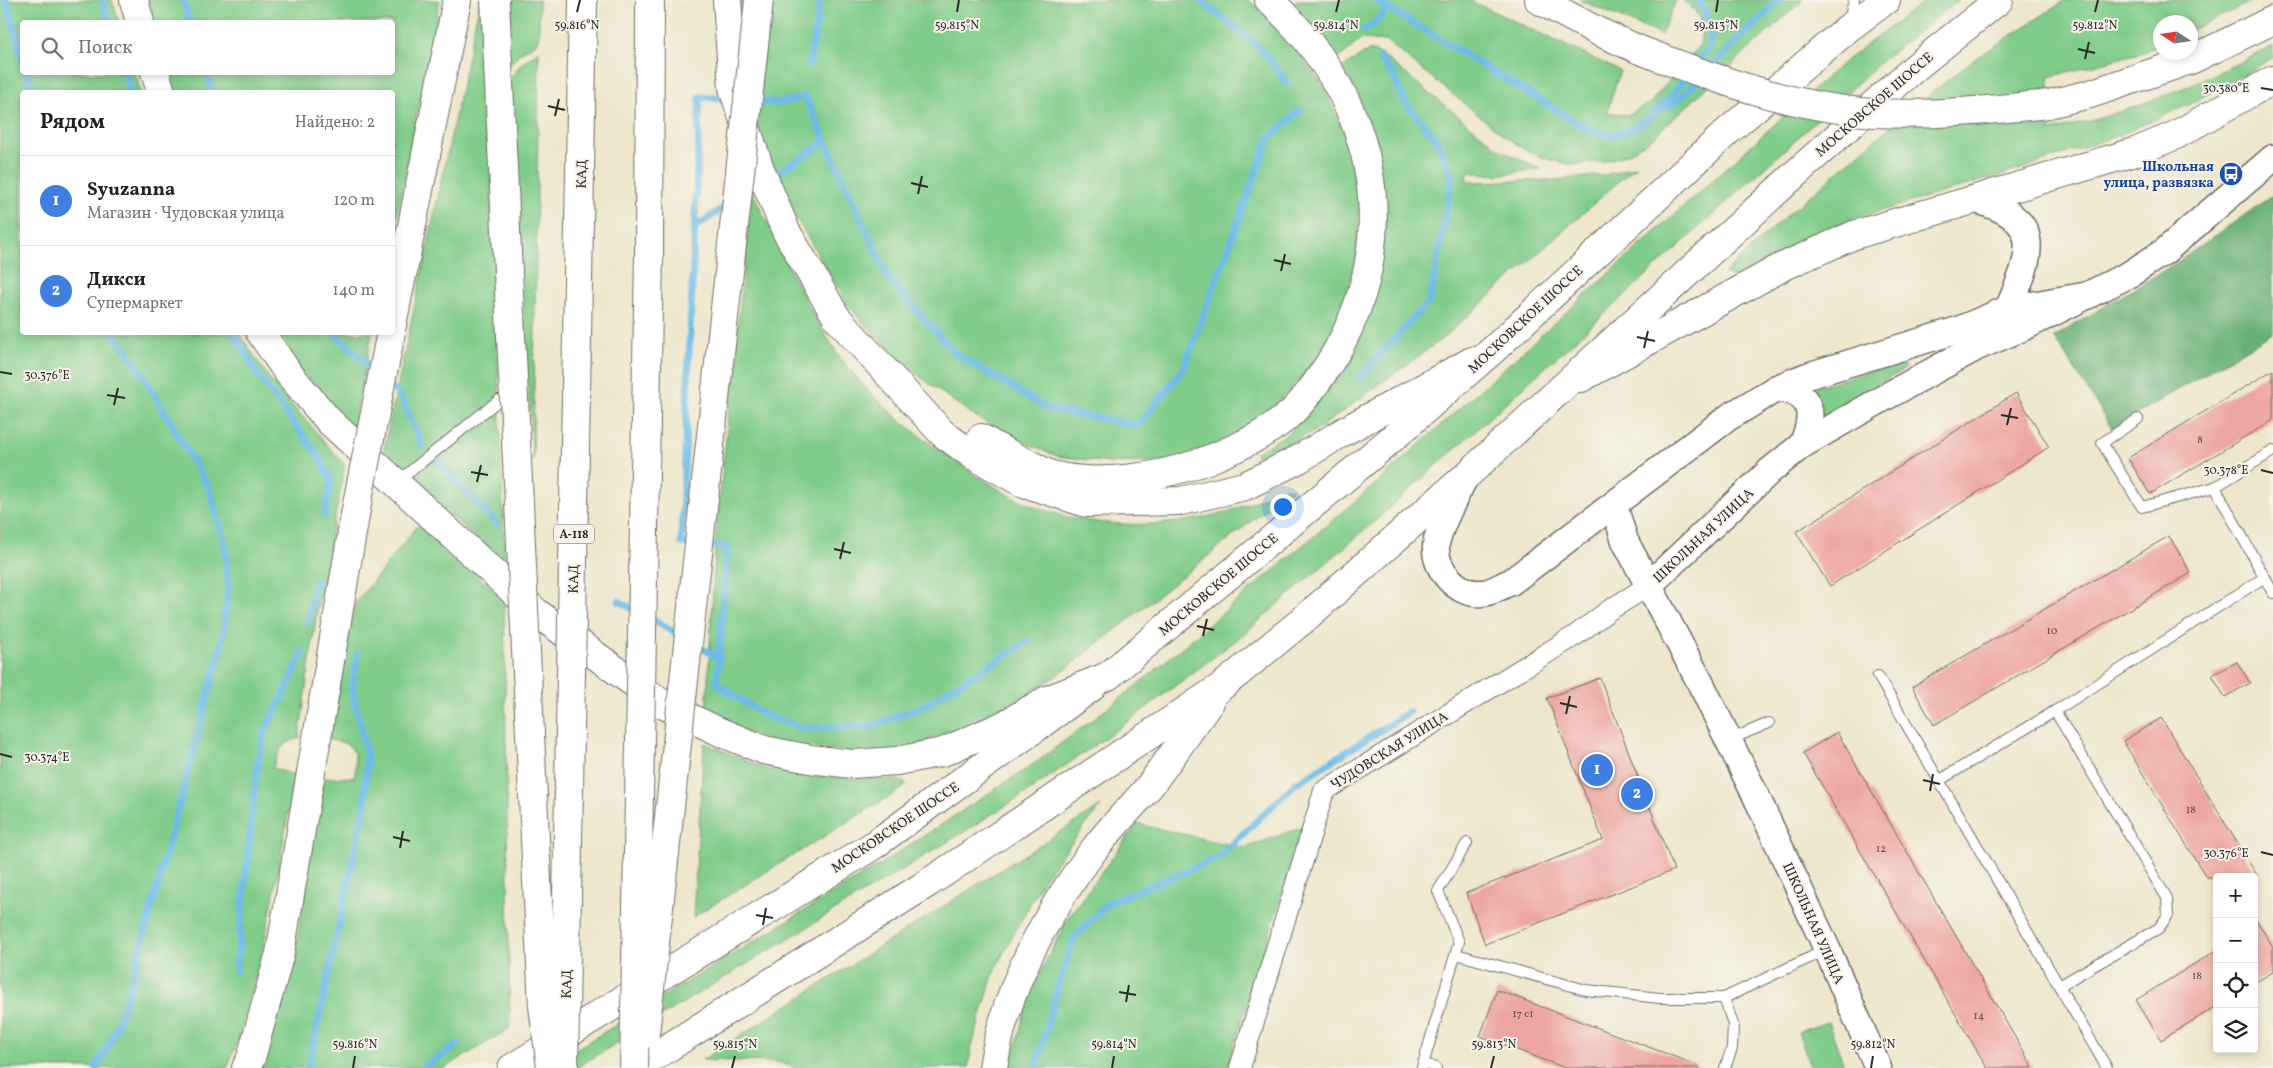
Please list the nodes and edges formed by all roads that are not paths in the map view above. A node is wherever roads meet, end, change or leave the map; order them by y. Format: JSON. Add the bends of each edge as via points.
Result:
{"nodes":[{"id":1,"x":134,"y":0,"type":"edge"},
{"id":2,"x":457,"y":0,"type":"edge"},
{"id":3,"x":494,"y":0,"type":"edge"},
{"id":4,"x":583,"y":0,"type":"edge"},
{"id":5,"x":650,"y":0,"type":"edge"},
{"id":6,"x":727,"y":0,"type":"edge"},
{"id":7,"x":759,"y":0,"type":"edge"},
{"id":8,"x":1269,"y":0,"type":"edge"},
{"id":9,"x":1539,"y":0,"type":"edge"},
{"id":10,"x":1854,"y":0,"type":"edge"},
{"id":11,"x":1886,"y":0,"type":"edge"},
{"id":12,"x":1999,"y":0,"type":"edge"},
{"id":13,"x":139,"y":20,"type":"edge"},
{"id":14,"x":2273,"y":20,"type":"edge"},
{"id":15,"x":1847,"y":29,"type":"junction"},
{"id":16,"x":156,"y":75,"type":"edge"},
{"id":17,"x":2273,"y":80,"type":"edge"},
{"id":18,"x":160,"y":90,"type":"edge"},
{"id":19,"x":2273,"y":158,"type":"edge"},
{"id":20,"x":1972,"y":199,"type":"junction"},
{"id":21,"x":2089,"y":295,"type":"junction"},
{"id":22,"x":2008,"y":309,"type":"junction"},
{"id":23,"x":395,"y":310,"type":"edge"},
{"id":24,"x":262,"y":335,"type":"edge"},
{"id":25,"x":390,"y":335,"type":"edge"},
{"id":26,"x":1494,"y":349,"type":"junction"},
{"id":27,"x":876,"y":363,"type":"junction"},
{"id":28,"x":1564,"y":387,"type":"junction"},
{"id":29,"x":1777,"y":388,"type":"junction"},
{"id":30,"x":499,"y":400,"type":"dead end"},
{"id":31,"x":2138,"y":419,"type":"dead end"},
{"id":32,"x":1802,"y":445,"type":"junction"},
{"id":33,"x":2273,"y":451,"type":"edge"},
{"id":34,"x":1465,"y":477,"type":"junction"},
{"id":35,"x":396,"y":482,"type":"junction"},
{"id":36,"x":2215,"y":487,"type":"junction"},
{"id":37,"x":1614,"y":506,"type":"junction"},
{"id":38,"x":2264,"y":577,"type":"junction"},
{"id":39,"x":1648,"y":586,"type":"junction"},
{"id":40,"x":2273,"y":593,"type":"edge"},
{"id":41,"x":1108,"y":676,"type":"junction"},
{"id":42,"x":1878,"y":676,"type":"dead end"},
{"id":43,"x":1222,"y":687,"type":"junction"},
{"id":44,"x":2055,"y":711,"type":"junction"},
{"id":45,"x":1769,"y":724,"type":"dead end"},
{"id":46,"x":1728,"y":740,"type":"junction"},
{"id":47,"x":1940,"y":780,"type":"junction"},
{"id":48,"x":1466,"y":843,"type":"dead end"},
{"id":49,"x":1827,"y":949,"type":"junction"},
{"id":50,"x":1456,"y":954,"type":"junction"},
{"id":51,"x":2060,"y":986,"type":"junction"},
{"id":52,"x":1724,"y":998,"type":"junction"},
{"id":53,"x":1423,"y":1066,"type":"edge"},
{"id":54,"x":246,"y":1068,"type":"edge"},
{"id":55,"x":512,"y":1068,"type":"edge"},
{"id":56,"x":551,"y":1068,"type":"edge"},
{"id":57,"x":564,"y":1068,"type":"edge"},
{"id":58,"x":635,"y":1068,"type":"edge"},
{"id":59,"x":641,"y":1068,"type":"edge"},
{"id":60,"x":992,"y":1068,"type":"edge"},
{"id":61,"x":1240,"y":1068,"type":"edge"},
{"id":62,"x":1436,"y":1068,"type":"edge"},
{"id":63,"x":1725,"y":1068,"type":"edge"},
{"id":64,"x":1878,"y":1068,"type":"edge"},
{"id":65,"x":2107,"y":1068,"type":"edge"}],
"edges":[{"from":1,"to":13,"type":"main road"},
{"from":2,"to":23,"type":"main road"},
{"from":3,"to":56,"type":"main road","bridge":true,"via":[[543,1006]]},
{"from":4,"to":57,"type":"main road","name":"КАД","number":"А-118","bridge":true},
{"from":5,"to":58,"type":"main road","bridge":true,"via":[[649,255]]},
{"from":6,"to":27,"type":"main road","bridge":true,"via":[[733,88],[760,169],[786,231],[837,318]]},
{"from":7,"to":59,"type":"main road","bridge":true},
{"from":8,"to":27,"type":"main road","via":[[1290,19],[1329,69],[1347,101],[1359,130],[1371,185],[1373,217],[1369,260],[1353,322],[1307,394],[1285,418],[1232,451],[1175,472],[1120,480],[1051,475],[982,439]]},
{"from":9,"to":14,"type":"main road","bridge":true,"via":[[1640,50],[1726,81],[1781,97],[1873,113],[1997,110],[2049,104],[2090,94],[2193,59]]},
{"from":10,"to":15,"type":"lane"},
{"from":11,"to":15,"type":"main road","name":"МОСКОВСКОЕ ШОССЕ"},
{"from":12,"to":28,"type":"main road","name":"МОСКОВСКОЕ ШОССЕ","via":[[1827,145]]},
{"from":15,"to":26,"type":"main road","name":"МОСКОВСКОЕ ШОССЕ","via":[[1728,131]]},
{"from":16,"to":18,"type":"main road"},
{"from":17,"to":20,"type":"main road","via":[[2176,135],[2135,152]]},
{"from":19,"to":21,"type":"street","name":"ШКОЛЬНАЯ УЛИЦА","via":[[2165,251]]},
{"from":20,"to":22,"type":"street","via":[[1996,205],[2010,213],[2027,238],[2029,257]]},
{"from":20,"to":28,"type":"main road","via":[[1854,236],[1782,267]]},
{"from":21,"to":22,"type":"street","name":"ШКОЛЬНАЯ УЛИЦА"},
{"from":21,"to":32,"type":"street","name":"ШКОЛЬНАЯ УЛИЦА","via":[[1977,347]]},
{"from":22,"to":29,"type":"street","name":"ШКОЛЬНАЯ УЛИЦА","via":[[1958,330]]},
{"from":24,"to":35,"type":"main road","via":[[289,374],[329,421]]},
{"from":25,"to":54,"type":"main road","bridge":true,"via":[[357,504],[280,953]]},
{"from":26,"to":27,"type":"main road","via":[[1300,459],[1245,486],[1180,501],[1132,503],[1086,503],[1021,482],[970,454],[942,433]]},
{"from":26,"to":41,"type":"main road","name":"МОСКОВСКОЕ ШОССЕ","via":[[1293,523]]},
{"from":28,"to":34,"type":"main road","name":"МОСКОВСКОЕ ШОССЕ"},
{"from":29,"to":32,"type":"street","via":[[1791,390],[1807,403],[1810,423]]},
{"from":29,"to":37,"type":"street","name":"ШКОЛЬНАЯ УЛИЦА","via":[[1729,417]]},
{"from":30,"to":35,"type":"lane"},
{"from":31,"to":36,"type":"lane","via":[[2102,443],[2142,508]]},
{"from":32,"to":39,"type":"street","name":"ШКОЛЬНАЯ УЛИЦА"},
{"from":33,"to":36,"type":"lane"},
{"from":34,"to":37,"type":"street","name":"ШКОЛЬНАЯ УЛИЦА","via":[[1444,521],[1436,548],[1438,564],[1446,577],[1464,590],[1482,593],[1511,582]]},
{"from":34,"to":43,"type":"main road","name":"МОСКОВСКОЕ ШОССЕ"},
{"from":35,"to":41,"type":"main road","via":[[537,613],[664,705],[764,750],[852,764],[897,761],[943,752],[1004,725],[1045,701]]},
{"from":36,"to":38,"type":"lane"},
{"from":37,"to":39,"type":"street","via":[[1625,541]]},
{"from":38,"to":40,"type":"lane"},
{"from":38,"to":44,"type":"lane"},
{"from":39,"to":46,"type":"street","name":"ШКОЛЬНАЯ УЛИЦА"},
{"from":39,"to":61,"type":"street","name":"ЧУДОВСКАЯ УЛИЦА","via":[[1576,635],[1324,791]]},
{"from":41,"to":55,"type":"main road","name":"МОСКОВСКОЕ ШОССЕ","via":[[874,845]]},
{"from":42,"to":47,"type":"lane"},
{"from":43,"to":58,"type":"main road","name":"МОСКОВСКОЕ ШОССЕ","via":[[919,888]]},
{"from":43,"to":60,"type":"main road","via":[[1057,901],[1034,940],[1014,988]]},
{"from":44,"to":47,"type":"lane"},
{"from":44,"to":51,"type":"lane","via":[[2167,898],[2168,915],[2160,928]]},
{"from":45,"to":46,"type":"lane"},
{"from":46,"to":49,"type":"street","name":"ШКОЛЬНАЯ УЛИЦА"},
{"from":47,"to":51,"type":"lane"},
{"from":48,"to":50,"type":"lane","via":[[1438,891],[1459,942]]},
{"from":49,"to":52,"type":"lane"},
{"from":49,"to":64,"type":"street","name":"ШКОЛЬНАЯ УЛИЦА"},
{"from":50,"to":52,"type":"lane","via":[[1586,990],[1660,998]]},
{"from":50,"to":53,"type":"lane"},
{"from":51,"to":65,"type":"lane"},
{"from":52,"to":63,"type":"lane","via":[[1733,1024],[1732,1048]]},
{"from":53,"to":62,"type":"lane"}]}
